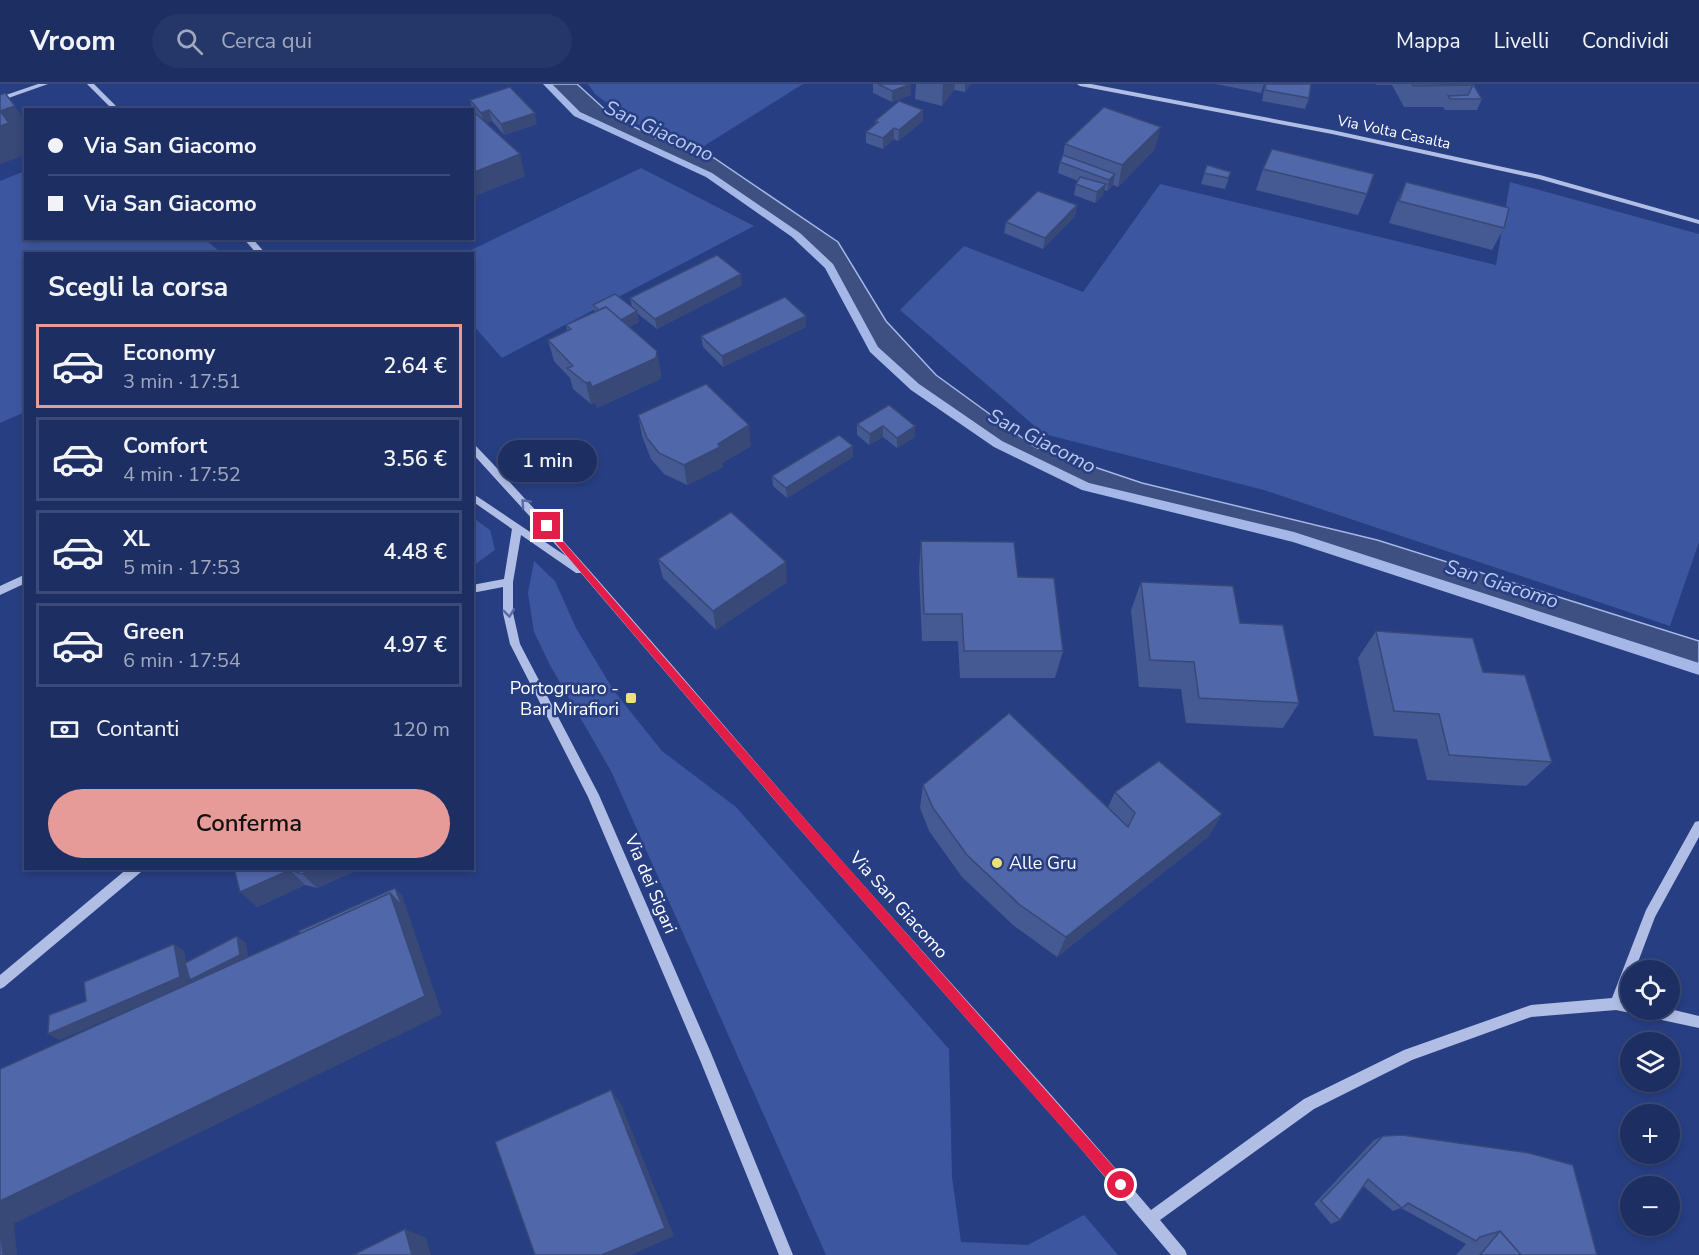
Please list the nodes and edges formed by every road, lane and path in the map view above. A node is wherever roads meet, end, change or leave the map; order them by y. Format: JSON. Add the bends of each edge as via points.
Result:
{"nodes":[{"id":1,"x":45,"y":84,"type":"edge"},
{"id":2,"x":90,"y":84,"type":"edge"},
{"id":3,"x":1080,"y":84,"type":"edge"},
{"id":4,"x":0,"y":99,"type":"edge"},
{"id":5,"x":115,"y":108,"type":"edge"},
{"id":6,"x":1699,"y":222,"type":"edge"},
{"id":7,"x":249,"y":240,"type":"edge"},
{"id":8,"x":260,"y":252,"type":"edge"},
{"id":9,"x":474,"y":449,"type":"edge"},
{"id":10,"x":474,"y":497,"type":"edge"},
{"id":11,"x":517,"y":526,"type":"junction"},
{"id":12,"x":24,"y":579,"type":"edge"},
{"id":13,"x":592,"y":579,"type":"junction"},
{"id":14,"x":508,"y":582,"type":"junction"},
{"id":15,"x":474,"y":589,"type":"edge"},
{"id":16,"x":0,"y":591,"type":"edge"},
{"id":17,"x":1699,"y":826,"type":"edge"},
{"id":18,"x":135,"y":870,"type":"edge"},
{"id":19,"x":0,"y":983,"type":"edge"},
{"id":20,"x":1616,"y":1004,"type":"junction"},
{"id":21,"x":1620,"y":1005,"type":"edge"},
{"id":22,"x":1680,"y":1018,"type":"edge"},
{"id":23,"x":1699,"y":1022,"type":"edge"},
{"id":24,"x":1150,"y":1219,"type":"junction"},
{"id":25,"x":786,"y":1255,"type":"edge"},
{"id":26,"x":1180,"y":1255,"type":"edge"}],
"edges":[{"from":1,"to":4,"type":"street"},
{"from":2,"to":5,"type":"street"},
{"from":3,"to":6,"type":"street","name":"Via Volta Casalta","via":[[1540,177]]},
{"from":7,"to":8,"type":"street"},
{"from":13,"to":9,"type":"street","name":"Via San Giacomo","one_way":true},
{"from":10,"to":11,"type":"street","name":"Via San Giacomo"},
{"from":11,"to":13,"type":"street","name":"Via San Giacomo"},
{"from":11,"to":14,"type":"street","name":"Via dei Sigari"},
{"from":12,"to":16,"type":"street"},
{"from":13,"to":24,"type":"street","name":"Via San Giacomo"},
{"from":14,"to":15,"type":"street"},
{"from":14,"to":25,"type":"street","name":"Via dei Sigari","one_way":true,"via":[[508,613],[515,644],[593,795]]},
{"from":17,"to":20,"type":"street","via":[[1650,914]]},
{"from":18,"to":19,"type":"street"},
{"from":20,"to":21,"type":"street"},
{"from":20,"to":24,"type":"street","via":[[1531,1011],[1409,1055],[1309,1104]]},
{"from":22,"to":23,"type":"street"},
{"from":24,"to":26,"type":"street","name":"Via San Giacomo"}]}
